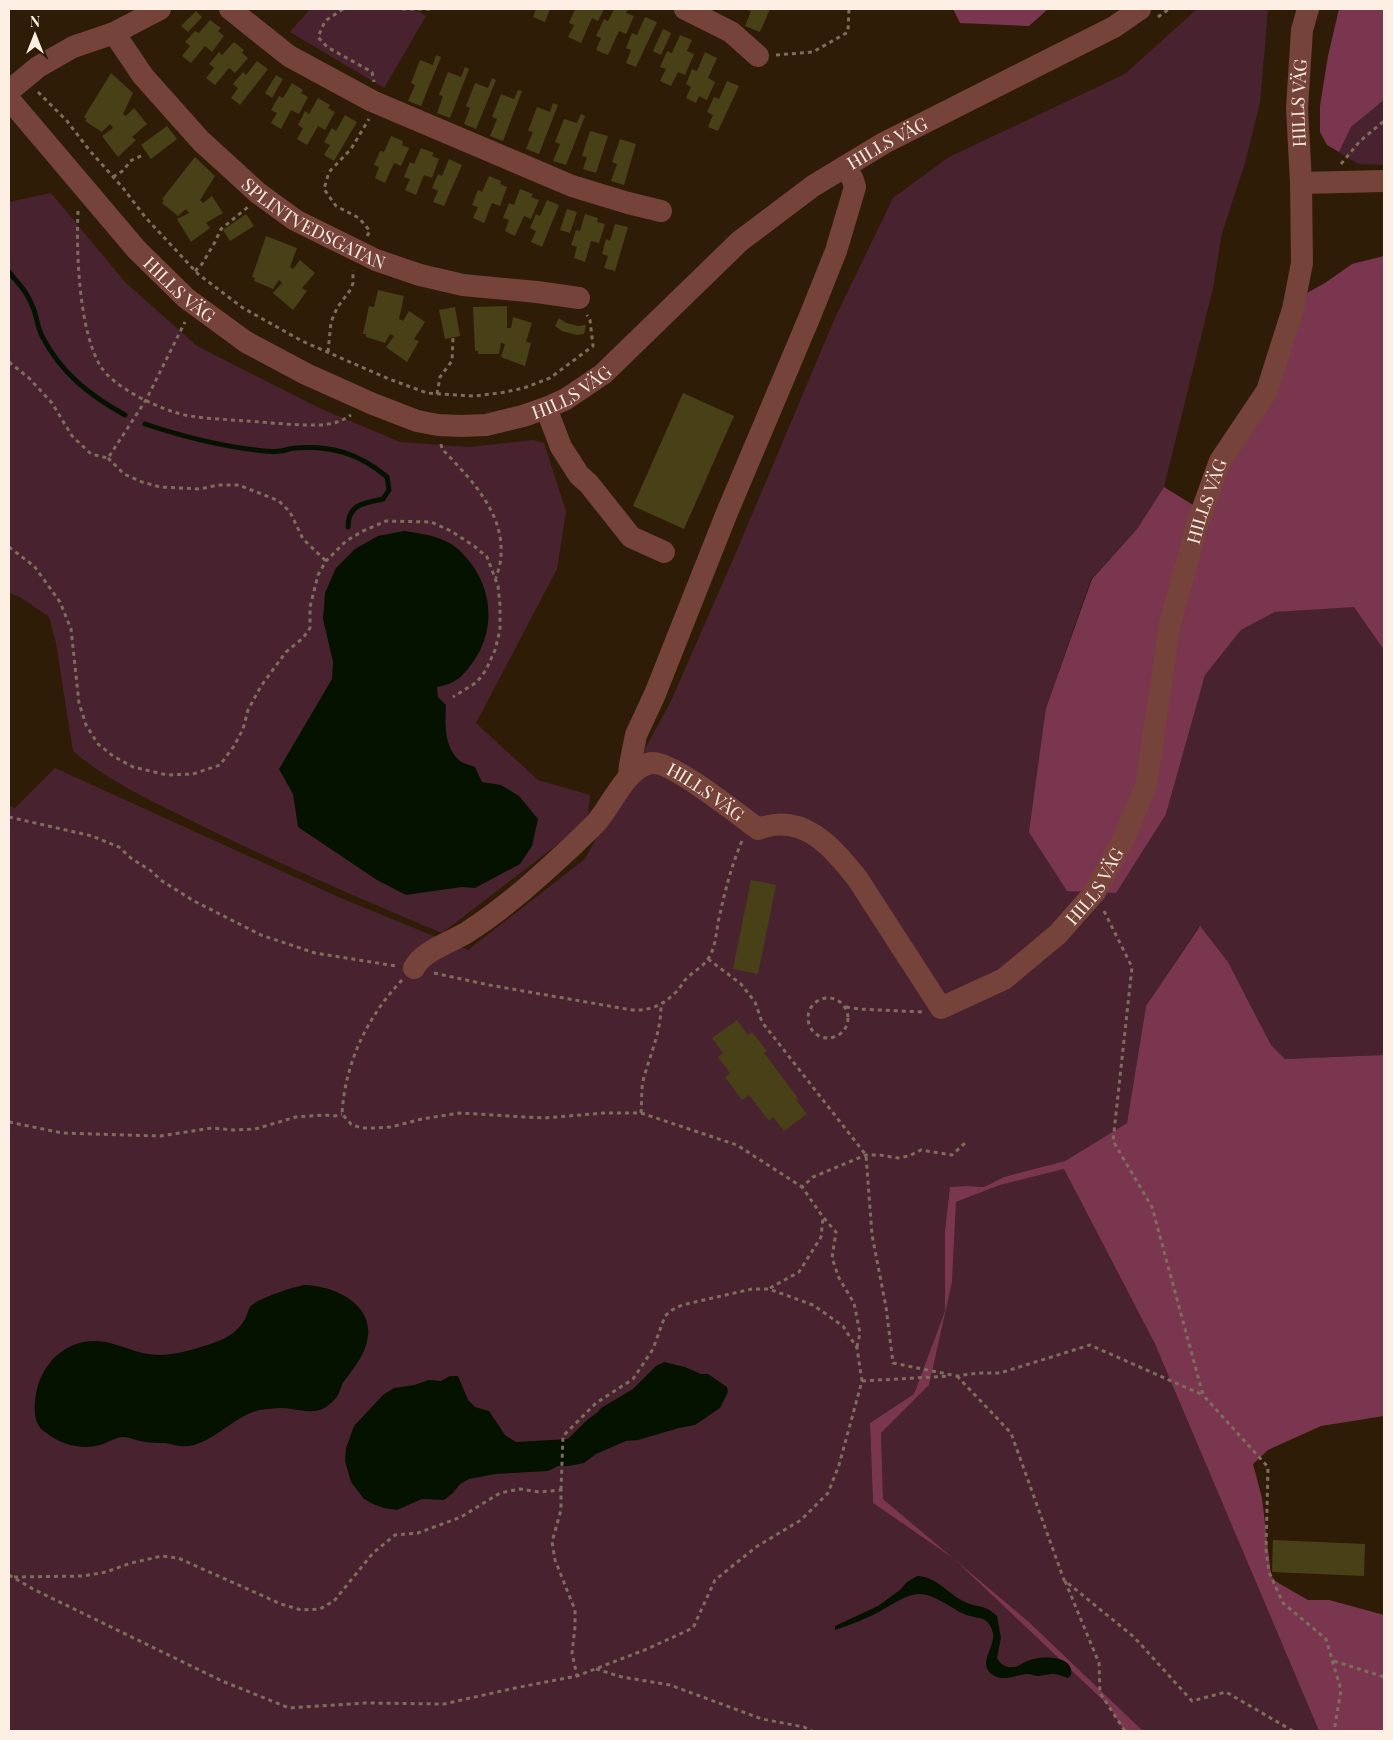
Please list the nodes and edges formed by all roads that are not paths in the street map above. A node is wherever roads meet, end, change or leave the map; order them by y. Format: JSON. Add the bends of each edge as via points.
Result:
{"nodes":[{"id":1,"x":160,"y":9,"type":"edge"},
{"id":2,"x":231,"y":9,"type":"edge"},
{"id":3,"x":685,"y":9,"type":"edge"},
{"id":4,"x":1308,"y":9,"type":"edge"},
{"id":5,"x":1146,"y":15,"type":"edge"},
{"id":6,"x":114,"y":33,"type":"junction"},
{"id":7,"x":758,"y":56,"type":"road end"},
{"id":8,"x":9,"y":91,"type":"edge"},
{"id":9,"x":9,"y":99,"type":"edge"},
{"id":10,"x":846,"y":167,"type":"junction"},
{"id":11,"x":1384,"y":181,"type":"edge"},
{"id":12,"x":1301,"y":184,"type":"junction"},
{"id":13,"x":661,"y":211,"type":"dead end"},
{"id":14,"x":580,"y":298,"type":"road end"},
{"id":15,"x":546,"y":408,"type":"junction"},
{"id":16,"x":664,"y":552,"type":"dead end"},
{"id":17,"x":629,"y":776,"type":"junction"},
{"id":18,"x":414,"y":968,"type":"road end"}],
"edges":[{"from":1,"to":6,"type":"street"},
{"from":2,"to":13,"type":"street","via":[[289,56],[376,103],[572,186]]},
{"from":3,"to":7,"type":"street","via":[[731,32]]},
{"from":4,"to":12,"type":"street","name":"HILLS VÄG","via":[[1302,30],[1297,108]]},
{"from":5,"to":10,"type":"street","name":"HILLS VÄG","via":[[1114,27],[884,143]]},
{"from":6,"to":8,"type":"street","via":[[73,47],[38,67]]},
{"from":6,"to":14,"type":"street","name":"SPLINTVEDSGATAN","via":[[143,76],[188,127],[258,193],[295,220],[360,253],[420,276],[463,285]]},
{"from":9,"to":15,"type":"street","name":"HILLS VÄG","via":[[137,250],[186,298],[246,342],[323,381],[417,421],[438,425],[486,425]]},
{"from":10,"to":15,"type":"street","name":"HILLS VÄG","via":[[812,186],[740,241],[603,374],[566,399]]},
{"from":10,"to":17,"type":"street","via":[[855,187],[836,251],[636,735]]},
{"from":11,"to":12,"type":"street"},
{"from":12,"to":17,"type":"street","name":"HILLS VÄG","via":[[1302,263],[1293,309],[1267,391],[1220,461],[1199,519],[1170,623],[1146,786],[1124,838],[1095,892],[1058,934],[1004,979],[941,1008],[857,878],[824,842],[795,825],[778,824],[758,829],[668,767],[656,763],[644,765]]},
{"from":15,"to":16,"type":"street","via":[[561,447],[579,475],[631,537]]},
{"from":17,"to":18,"type":"street","name":"HILLS VÄG","via":[[595,824],[526,890],[466,932],[418,960]]}]}
